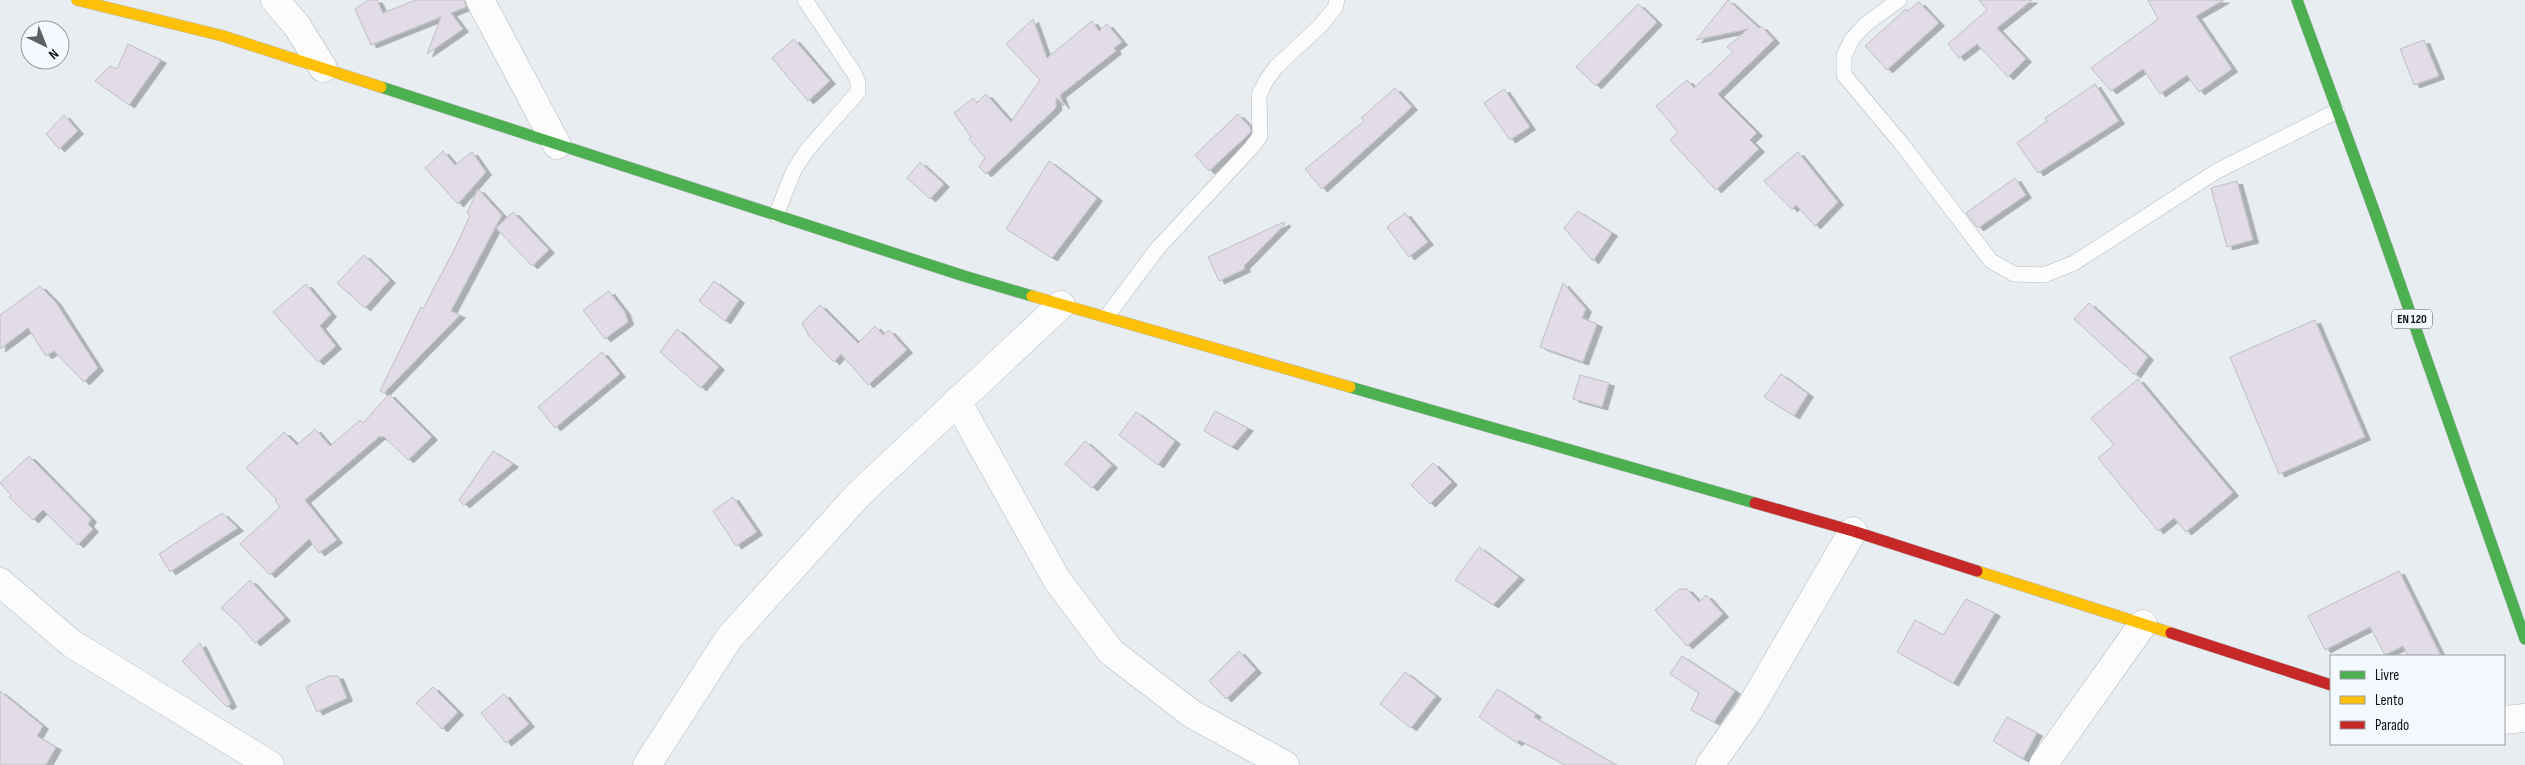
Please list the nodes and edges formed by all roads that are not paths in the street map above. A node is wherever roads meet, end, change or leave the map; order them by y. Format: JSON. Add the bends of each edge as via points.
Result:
{"nodes":[{"id":1,"x":77,"y":0,"type":"edge"},
{"id":2,"x":275,"y":0,"type":"edge"},
{"id":3,"x":480,"y":0,"type":"edge"},
{"id":4,"x":804,"y":0,"type":"edge"},
{"id":5,"x":1336,"y":0,"type":"edge"},
{"id":6,"x":1898,"y":0,"type":"edge"},
{"id":7,"x":2296,"y":0,"type":"edge"},
{"id":8,"x":323,"y":68,"type":"junction"},
{"id":9,"x":2337,"y":111,"type":"junction"},
{"id":10,"x":557,"y":145,"type":"junction"},
{"id":11,"x":776,"y":215,"type":"junction"},
{"id":12,"x":1061,"y":304,"type":"junction"},
{"id":13,"x":1107,"y":316,"type":"junction"},
{"id":14,"x":958,"y":401,"type":"junction"},
{"id":15,"x":1853,"y":531,"type":"junction"},
{"id":16,"x":0,"y":582,"type":"edge"},
{"id":17,"x":2143,"y":624,"type":"junction"},
{"id":18,"x":2525,"y":639,"type":"edge"},
{"id":19,"x":2330,"y":685,"type":"edge"},
{"id":20,"x":2525,"y":718,"type":"edge"},
{"id":21,"x":2505,"y":720,"type":"edge"},
{"id":22,"x":270,"y":765,"type":"edge"},
{"id":23,"x":647,"y":765,"type":"edge"},
{"id":24,"x":1285,"y":765,"type":"edge"},
{"id":25,"x":1710,"y":765,"type":"edge"},
{"id":26,"x":2043,"y":765,"type":"edge"}],
"edges":[{"from":1,"to":8,"type":"street","via":[[223,36]]},
{"from":2,"to":8,"type":"street","via":[[297,26]]},
{"from":3,"to":10,"type":"street"},
{"from":4,"to":11,"type":"lane","via":[[854,73],[858,92],[807,150],[794,170]]},
{"from":5,"to":13,"type":"lane","via":[[1335,8],[1320,26],[1276,67],[1266,81],[1259,95],[1260,136],[1158,249]]},
{"from":6,"to":9,"type":"lane","via":[[1852,39],[1844,56],[1844,75],[1901,143],[1991,261],[2014,274],[2044,275],[2074,264],[2217,171]]},
{"from":7,"to":9,"type":"street","number":"EN 120"},
{"from":8,"to":10,"type":"street"},
{"from":9,"to":18,"type":"street","number":"EN 120"},
{"from":10,"to":11,"type":"street"},
{"from":11,"to":12,"type":"street"},
{"from":12,"to":13,"type":"street"},
{"from":12,"to":14,"type":"street"},
{"from":13,"to":15,"type":"street"},
{"from":14,"to":23,"type":"street","via":[[859,494],[729,638]]},
{"from":14,"to":24,"type":"street","via":[[1057,580],[1111,652],[1192,714]]},
{"from":15,"to":17,"type":"street"},
{"from":15,"to":25,"type":"street","via":[[1749,710]]},
{"from":16,"to":22,"type":"street","via":[[71,643]]},
{"from":17,"to":19,"type":"street"},
{"from":17,"to":26,"type":"street"},
{"from":20,"to":21,"type":"street"}]}
